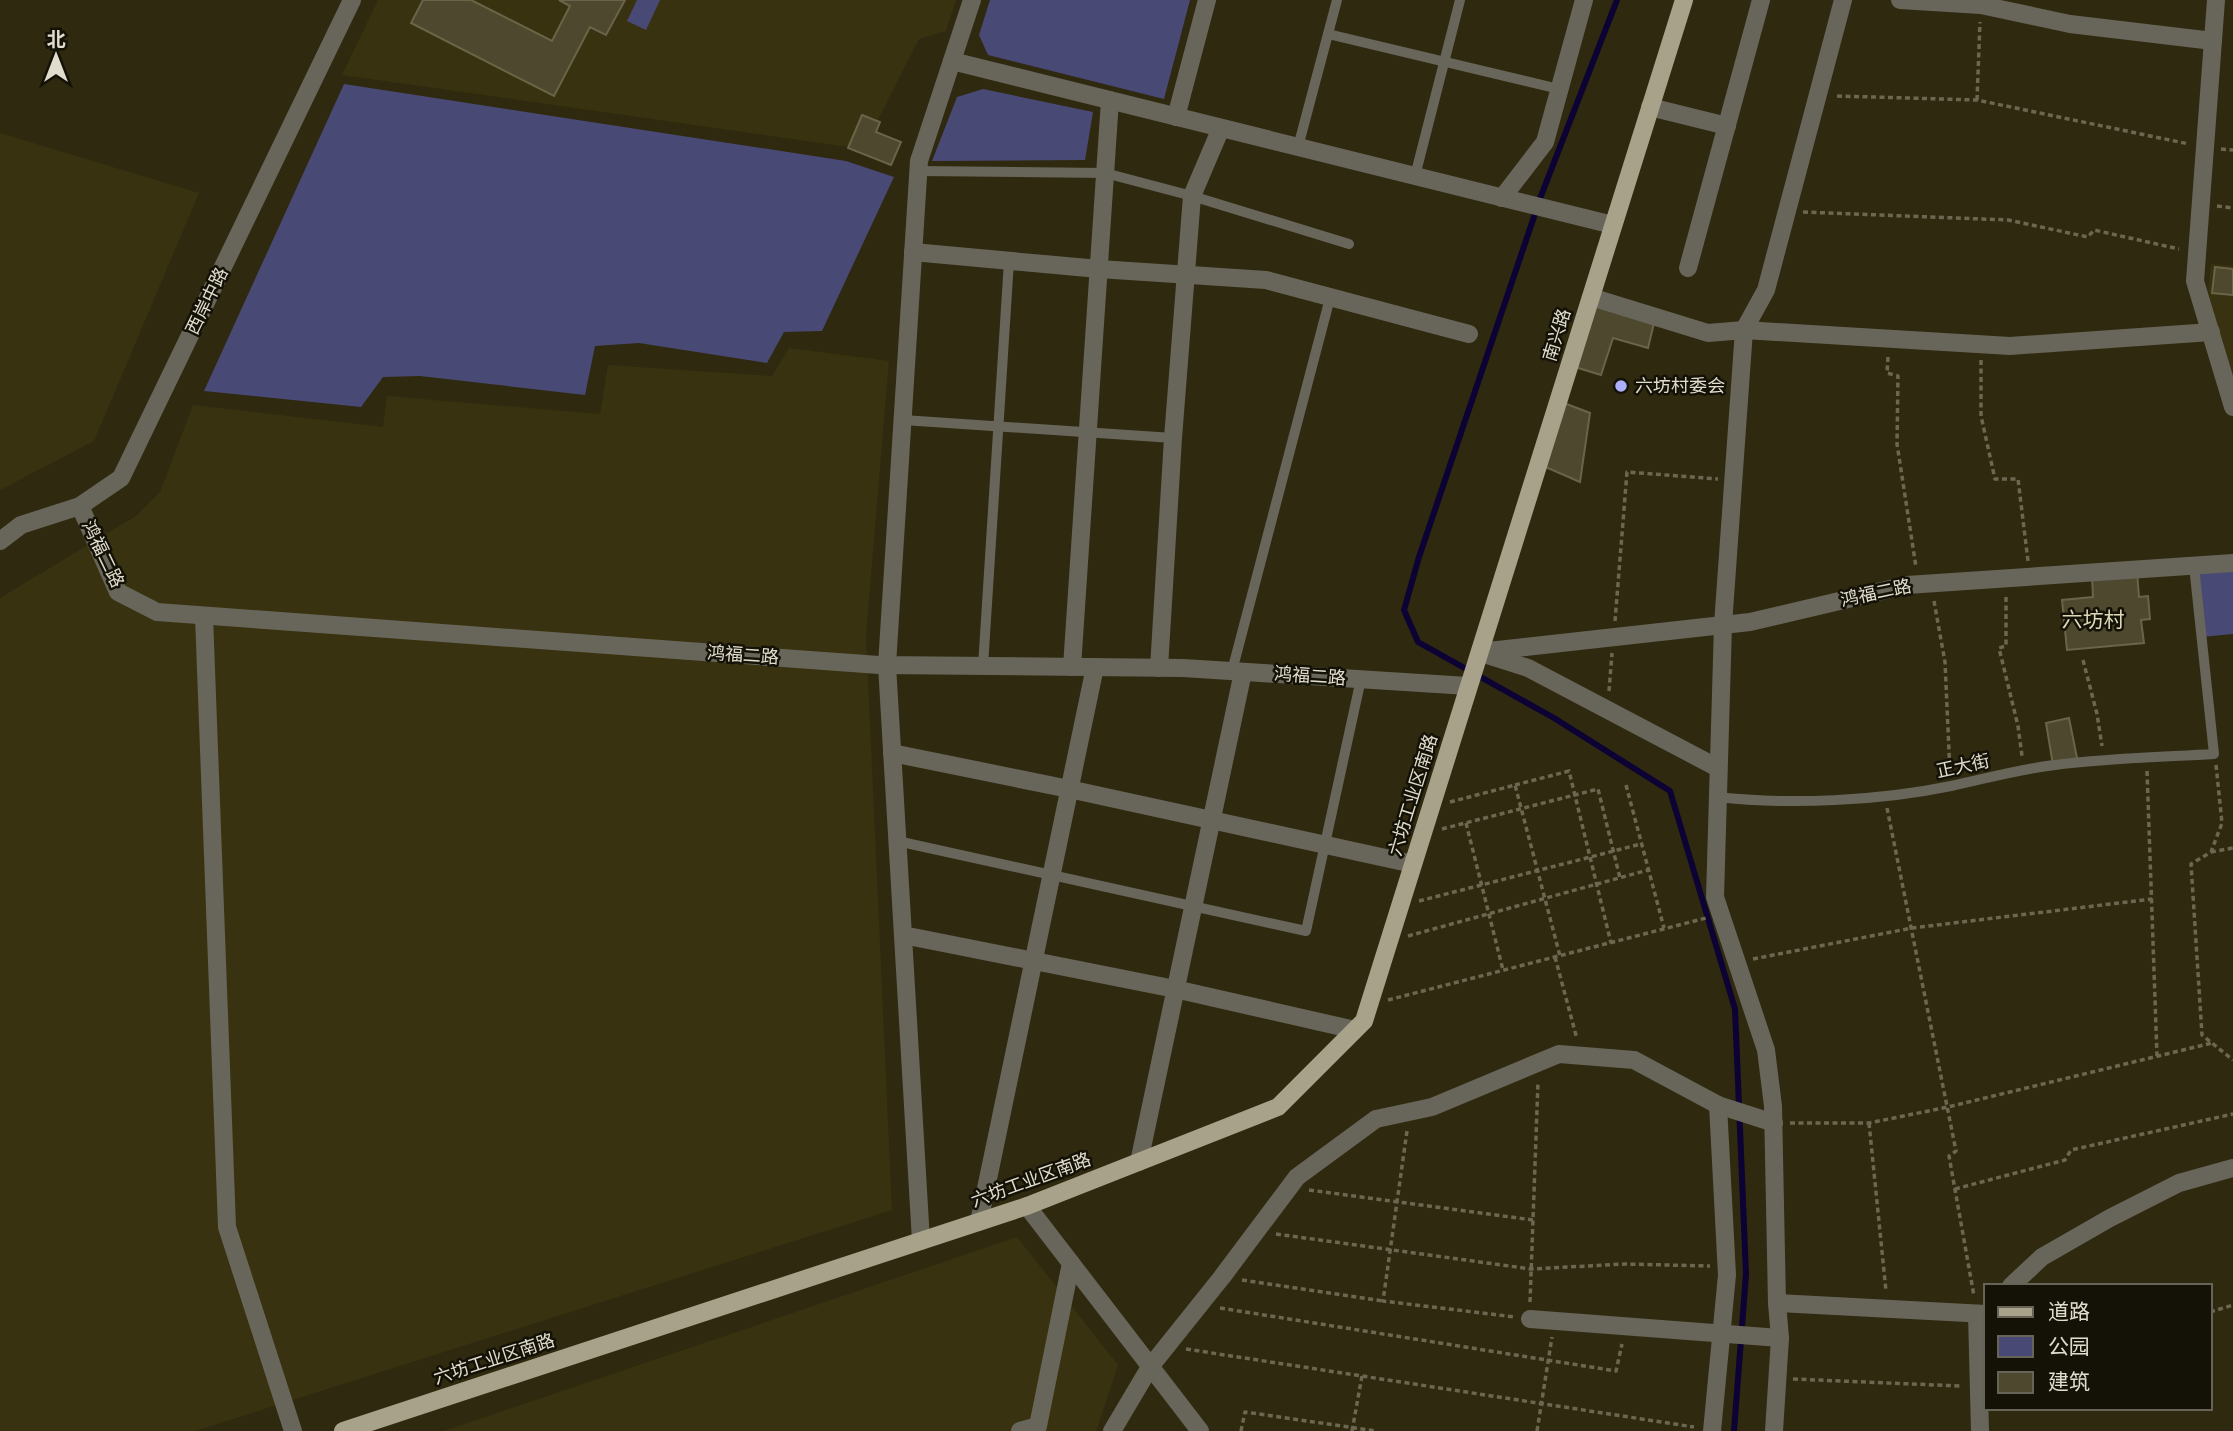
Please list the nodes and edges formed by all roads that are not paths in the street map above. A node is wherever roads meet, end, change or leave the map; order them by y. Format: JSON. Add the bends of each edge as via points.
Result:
{"nodes":[{"id":1,"x":352,"y":0,"type":"edge"},
{"id":2,"x":972,"y":0,"type":"edge"},
{"id":3,"x":1207,"y":0,"type":"edge"},
{"id":4,"x":1336,"y":0,"type":"edge"},
{"id":5,"x":1460,"y":0,"type":"edge"},
{"id":6,"x":1584,"y":0,"type":"edge"},
{"id":7,"x":1684,"y":0,"type":"edge"},
{"id":8,"x":1761,"y":0,"type":"edge"},
{"id":9,"x":1843,"y":0,"type":"edge"},
{"id":10,"x":1900,"y":0,"type":"edge"},
{"id":11,"x":2217,"y":0,"type":"edge"},
{"id":12,"x":1328,"y":33,"type":"junction"},
{"id":13,"x":2213,"y":41,"type":"junction"},
{"id":14,"x":952,"y":61,"type":"junction"},
{"id":15,"x":1444,"y":63,"type":"junction"},
{"id":16,"x":1559,"y":89,"type":"junction"},
{"id":17,"x":1110,"y":100,"type":"junction"},
{"id":18,"x":1650,"y":107,"type":"junction"},
{"id":19,"x":1176,"y":117,"type":"junction"},
{"id":20,"x":1727,"y":126,"type":"junction"},
{"id":21,"x":1221,"y":128,"type":"junction"},
{"id":22,"x":1298,"y":147,"type":"junction"},
{"id":23,"x":919,"y":171,"type":"junction"},
{"id":24,"x":1105,"y":173,"type":"junction"},
{"id":25,"x":1415,"y":176,"type":"junction"},
{"id":26,"x":1192,"y":196,"type":"junction"},
{"id":27,"x":1502,"y":198,"type":"junction"},
{"id":28,"x":1613,"y":225,"type":"junction"},
{"id":29,"x":1349,"y":244,"type":"dead end"},
{"id":30,"x":914,"y":252,"type":"junction"},
{"id":31,"x":1009,"y":261,"type":"junction"},
{"id":32,"x":1688,"y":268,"type":"dead end"},
{"id":33,"x":1098,"y":269,"type":"junction"},
{"id":34,"x":1185,"y":275,"type":"junction"},
{"id":35,"x":1591,"y":297,"type":"junction"},
{"id":36,"x":1330,"y":298,"type":"junction"},
{"id":37,"x":1744,"y":330,"type":"junction"},
{"id":38,"x":2211,"y":332,"type":"junction"},
{"id":39,"x":1469,"y":334,"type":"dead end"},
{"id":40,"x":2233,"y":407,"type":"edge"},
{"id":41,"x":903,"y":420,"type":"junction"},
{"id":42,"x":998,"y":426,"type":"junction"},
{"id":43,"x":1088,"y":431,"type":"junction"},
{"id":44,"x":1173,"y":438,"type":"junction"},
{"id":45,"x":80,"y":506,"type":"junction"},
{"id":46,"x":0,"y":541,"type":"edge"},
{"id":47,"x":2233,"y":563,"type":"edge"},
{"id":48,"x":2194,"y":566,"type":"junction"},
{"id":49,"x":204,"y":616,"type":"junction"},
{"id":50,"x":1723,"y":625,"type":"junction"},
{"id":51,"x":1479,"y":657,"type":"junction"},
{"id":52,"x":887,"y":665,"type":"junction"},
{"id":53,"x":983,"y":666,"type":"junction"},
{"id":54,"x":1072,"y":667,"type":"junction"},
{"id":55,"x":1095,"y":667,"type":"junction"},
{"id":56,"x":1159,"y":668,"type":"junction"},
{"id":57,"x":1237,"y":672,"type":"junction"},
{"id":58,"x":1361,"y":680,"type":"junction"},
{"id":59,"x":1469,"y":684,"type":"junction"},
{"id":60,"x":892,"y":754,"type":"junction"},
{"id":61,"x":1718,"y":768,"type":"junction"},
{"id":62,"x":1069,"y":789,"type":"junction"},
{"id":63,"x":1717,"y":797,"type":"junction"},
{"id":64,"x":1211,"y":819,"type":"junction"},
{"id":65,"x":897,"y":841,"type":"junction"},
{"id":66,"x":1325,"y":845,"type":"junction"},
{"id":67,"x":1413,"y":864,"type":"junction"},
{"id":68,"x":1051,"y":876,"type":"junction"},
{"id":69,"x":1193,"y":906,"type":"junction"},
{"id":70,"x":903,"y":935,"type":"junction"},
{"id":71,"x":1033,"y":961,"type":"junction"},
{"id":72,"x":1175,"y":989,"type":"junction"},
{"id":73,"x":1355,"y":1030,"type":"junction"},
{"id":74,"x":1718,"y":1105,"type":"junction"},
{"id":75,"x":1774,"y":1124,"type":"junction"},
{"id":76,"x":1139,"y":1162,"type":"junction"},
{"id":77,"x":2233,"y":1168,"type":"edge"},
{"id":78,"x":1027,"y":1206,"type":"junction"},
{"id":79,"x":979,"y":1222,"type":"junction"},
{"id":80,"x":921,"y":1241,"type":"junction"},
{"id":81,"x":1071,"y":1263,"type":"junction"},
{"id":82,"x":2013,"y":1284,"type":"edge"},
{"id":83,"x":1777,"y":1303,"type":"junction"},
{"id":84,"x":1982,"y":1314,"type":"edge"},
{"id":85,"x":1530,"y":1319,"type":"road end"},
{"id":86,"x":1720,"y":1333,"type":"junction"},
{"id":87,"x":1780,"y":1338,"type":"junction"},
{"id":88,"x":1150,"y":1367,"type":"junction"},
{"id":89,"x":1712,"y":1430,"type":"edge"},
{"id":90,"x":293,"y":1431,"type":"edge"},
{"id":91,"x":343,"y":1431,"type":"edge"},
{"id":92,"x":1020,"y":1431,"type":"edge"},
{"id":93,"x":1112,"y":1431,"type":"edge"},
{"id":94,"x":1199,"y":1431,"type":"edge"},
{"id":95,"x":1774,"y":1431,"type":"edge"},
{"id":96,"x":1980,"y":1431,"type":"edge"}],
"edges":[{"from":1,"to":45,"type":"street","name":"西岸中路","via":[[121,478]]},
{"from":2,"to":14,"type":"street"},
{"from":3,"to":19,"type":"street"},
{"from":4,"to":12,"type":"lane"},
{"from":5,"to":15,"type":"lane"},
{"from":6,"to":16,"type":"street"},
{"from":7,"to":18,"type":"main road","name":"南兴路"},
{"from":8,"to":20,"type":"street"},
{"from":9,"to":37,"type":"street","via":[[1766,290]]},
{"from":10,"to":13,"type":"street","via":[[1981,5],[2070,24]]},
{"from":11,"to":13,"type":"street"},
{"from":12,"to":15,"type":"lane"},
{"from":12,"to":22,"type":"lane"},
{"from":13,"to":38,"type":"street","via":[[2195,281]]},
{"from":14,"to":17,"type":"street"},
{"from":14,"to":23,"type":"street"},
{"from":15,"to":16,"type":"lane"},
{"from":15,"to":25,"type":"lane"},
{"from":16,"to":27,"type":"street","via":[[1545,142]]},
{"from":17,"to":19,"type":"street"},
{"from":17,"to":24,"type":"street"},
{"from":18,"to":20,"type":"street"},
{"from":18,"to":28,"type":"main road","name":"南兴路"},
{"from":19,"to":21,"type":"street"},
{"from":20,"to":32,"type":"street"},
{"from":21,"to":22,"type":"street"},
{"from":21,"to":26,"type":"street"},
{"from":22,"to":25,"type":"street"},
{"from":23,"to":24,"type":"lane"},
{"from":23,"to":30,"type":"street"},
{"from":24,"to":26,"type":"lane"},
{"from":24,"to":33,"type":"street"},
{"from":25,"to":27,"type":"street"},
{"from":26,"to":29,"type":"lane"},
{"from":26,"to":34,"type":"street"},
{"from":27,"to":28,"type":"street"},
{"from":28,"to":35,"type":"main road","name":"南兴路"},
{"from":30,"to":31,"type":"street"},
{"from":30,"to":41,"type":"street"},
{"from":31,"to":33,"type":"street"},
{"from":31,"to":42,"type":"lane"},
{"from":33,"to":34,"type":"street"},
{"from":33,"to":43,"type":"street"},
{"from":34,"to":36,"type":"street","via":[[1266,280]]},
{"from":34,"to":44,"type":"street"},
{"from":35,"to":37,"type":"street","via":[[1708,333]]},
{"from":35,"to":51,"type":"main road","name":"南兴路"},
{"from":36,"to":39,"type":"street"},
{"from":36,"to":57,"type":"lane"},
{"from":37,"to":38,"type":"street","via":[[2010,346]]},
{"from":37,"to":50,"type":"street"},
{"from":38,"to":40,"type":"street"},
{"from":41,"to":42,"type":"lane"},
{"from":41,"to":52,"type":"street"},
{"from":42,"to":43,"type":"lane"},
{"from":42,"to":53,"type":"lane"},
{"from":43,"to":44,"type":"lane"},
{"from":43,"to":54,"type":"street"},
{"from":44,"to":56,"type":"street"},
{"from":45,"to":46,"type":"street","name":"西岸中路","via":[[21,525]]},
{"from":45,"to":49,"type":"street","name":"鸿福二路","via":[[118,592],[157,612]]},
{"from":47,"to":48,"type":"street","name":"鸿福二路"},
{"from":48,"to":50,"type":"street","name":"鸿福二路","via":[[1925,584]]},
{"from":48,"to":63,"type":"lane","name":"正大街","via":[[2214,754],[2053,765],[1885,796],[1751,801]]},
{"from":49,"to":52,"type":"street","name":"鸿福二路"},
{"from":49,"to":90,"type":"street","via":[[227,1227]]},
{"from":50,"to":51,"type":"street","name":"鸿福二路"},
{"from":50,"to":61,"type":"street"},
{"from":51,"to":59,"type":"main road","name":"南兴路"},
{"from":51,"to":61,"type":"street","via":[[1528,668]]},
{"from":52,"to":53,"type":"street","name":"鸿福二路"},
{"from":52,"to":60,"type":"street"},
{"from":53,"to":54,"type":"street","name":"鸿福二路"},
{"from":54,"to":55,"type":"street","name":"鸿福二路"},
{"from":55,"to":56,"type":"street","name":"鸿福二路"},
{"from":55,"to":62,"type":"street"},
{"from":56,"to":57,"type":"street","name":"鸿福二路"},
{"from":57,"to":58,"type":"street","name":"鸿福二路"},
{"from":57,"to":64,"type":"street"},
{"from":58,"to":59,"type":"street","name":"鸿福二路"},
{"from":58,"to":66,"type":"lane"},
{"from":59,"to":67,"type":"main road","name":"六坊工业区南路"},
{"from":60,"to":62,"type":"street"},
{"from":60,"to":65,"type":"street"},
{"from":61,"to":63,"type":"street"},
{"from":62,"to":64,"type":"street"},
{"from":62,"to":68,"type":"street"},
{"from":63,"to":75,"type":"street","via":[[1715,897],[1766,1050]]},
{"from":64,"to":66,"type":"street"},
{"from":64,"to":69,"type":"street"},
{"from":65,"to":68,"type":"lane"},
{"from":65,"to":70,"type":"street"},
{"from":66,"to":67,"type":"street"},
{"from":66,"to":69,"type":"lane","via":[[1306,931]]},
{"from":67,"to":73,"type":"main road","name":"六坊工业区南路","via":[[1364,1021]]},
{"from":68,"to":69,"type":"lane"},
{"from":68,"to":71,"type":"street"},
{"from":69,"to":72,"type":"street"},
{"from":70,"to":71,"type":"street"},
{"from":70,"to":80,"type":"street"},
{"from":71,"to":72,"type":"street"},
{"from":71,"to":79,"type":"street"},
{"from":72,"to":73,"type":"street"},
{"from":72,"to":76,"type":"street"},
{"from":73,"to":76,"type":"main road","name":"六坊工业区南路","via":[[1278,1107]]},
{"from":74,"to":75,"type":"street"},
{"from":74,"to":86,"type":"street","via":[[1727,1266]]},
{"from":74,"to":88,"type":"street","via":[[1634,1060],[1559,1054],[1432,1107],[1376,1119],[1297,1177]]},
{"from":75,"to":83,"type":"street"},
{"from":76,"to":78,"type":"main road","name":"六坊工业区南路"},
{"from":77,"to":82,"type":"street","via":[[2179,1183],[2110,1219],[2042,1257]]},
{"from":78,"to":79,"type":"main road","name":"六坊工业区南路"},
{"from":78,"to":81,"type":"street"},
{"from":79,"to":80,"type":"main road","name":"六坊工业区南路"},
{"from":80,"to":91,"type":"main road","name":"六坊工业区南路"},
{"from":81,"to":88,"type":"street"},
{"from":81,"to":92,"type":"street","via":[[1038,1426]]},
{"from":83,"to":84,"type":"street"},
{"from":83,"to":87,"type":"street"},
{"from":84,"to":96,"type":"street"},
{"from":85,"to":86,"type":"street"},
{"from":86,"to":87,"type":"street"},
{"from":86,"to":89,"type":"street"},
{"from":87,"to":95,"type":"street"},
{"from":88,"to":93,"type":"street"},
{"from":88,"to":94,"type":"street"}]}
